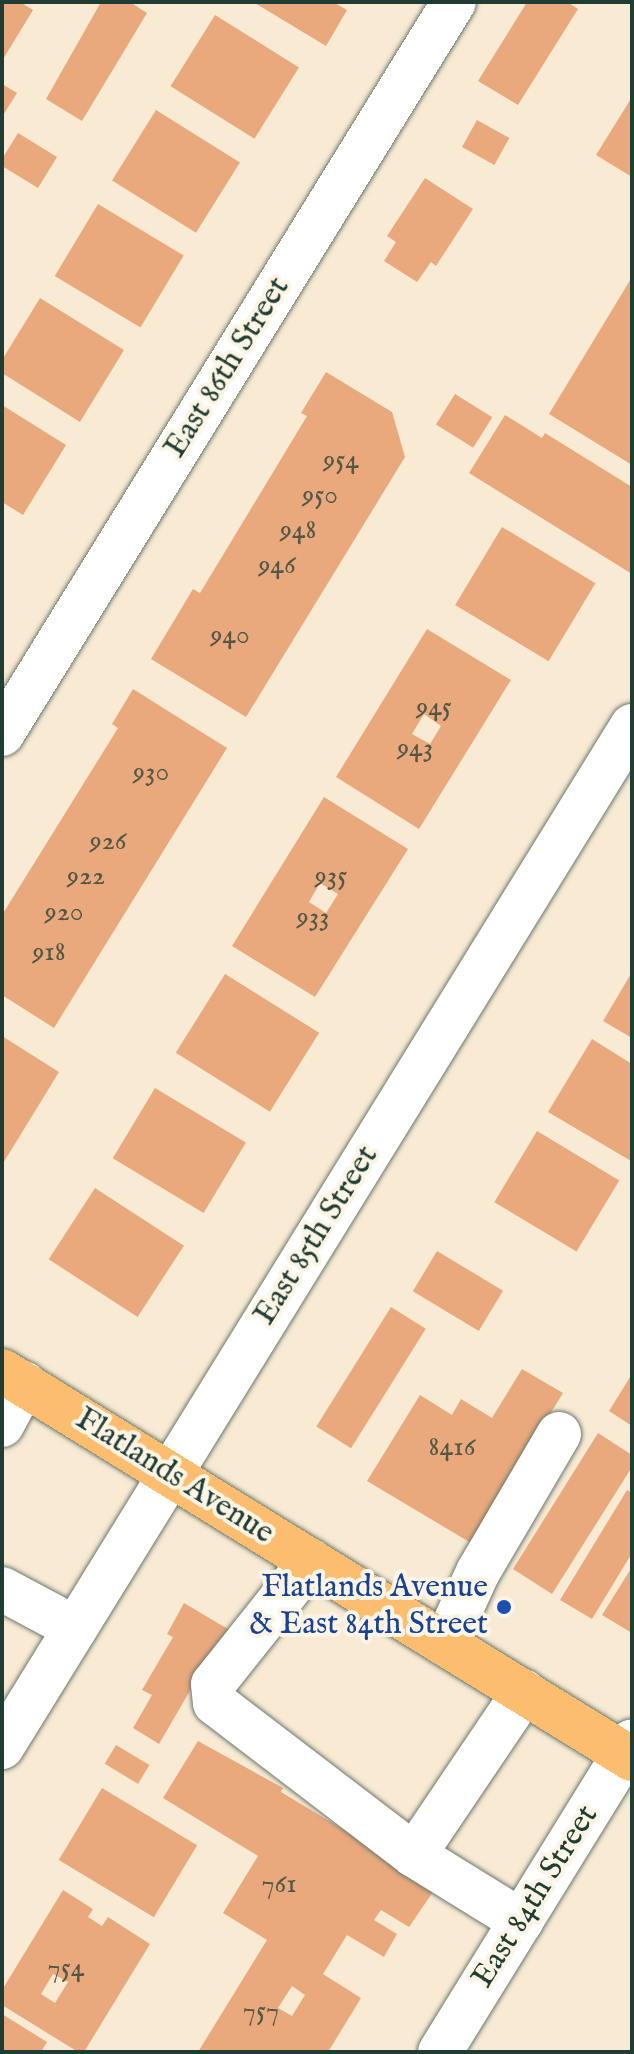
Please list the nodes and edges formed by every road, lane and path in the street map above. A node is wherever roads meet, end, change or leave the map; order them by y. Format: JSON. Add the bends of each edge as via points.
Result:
{"nodes":[{"id":1,"x":454,"y":2,"type":"edge"},
{"id":2,"x":632,"y":726,"type":"edge"},
{"id":3,"x":2,"y":734,"type":"edge"},
{"id":4,"x":13,"y":1377,"type":"edge"},
{"id":5,"x":2,"y":1425,"type":"edge"},
{"id":6,"x":559,"y":1434,"type":"dead end"},
{"id":7,"x":170,"y":1474,"type":"junction"},
{"id":8,"x":311,"y":1561,"type":"junction"},
{"id":9,"x":2,"y":1589,"type":"edge"},
{"id":10,"x":75,"y":1628,"type":"junction"},
{"id":11,"x":445,"y":1644,"type":"junction"},
{"id":12,"x":524,"y":1692,"type":"junction"},
{"id":13,"x":2,"y":1747,"type":"edge"},
{"id":14,"x":629,"y":1752,"type":"edge"},
{"id":15,"x":414,"y":1855,"type":"junction"},
{"id":16,"x":521,"y":1921,"type":"junction"},
{"id":17,"x":440,"y":2052,"type":"edge"}],
"edges":[{"from":1,"to":3,"type":"street","name":"East 86th Street"},
{"from":2,"to":7,"type":"street","name":"East 85th Street"},
{"from":4,"to":5,"type":"street"},
{"from":4,"to":7,"type":"main road","name":"Flatlands Avenue"},
{"from":6,"to":11,"type":"street","via":[[478,1572]]},
{"from":7,"to":8,"type":"main road","name":"Flatlands Avenue"},
{"from":7,"to":10,"type":"street","name":"East 85th Street"},
{"from":8,"to":11,"type":"main road","name":"Flatlands Avenue"},
{"from":8,"to":15,"type":"street","via":[[213,1684],[215,1703]]},
{"from":9,"to":10,"type":"street"},
{"from":10,"to":13,"type":"street","name":"East 85th Street"},
{"from":11,"to":12,"type":"main road","name":"Flatlands Avenue"},
{"from":12,"to":14,"type":"main road","name":"Flatlands Avenue"},
{"from":12,"to":15,"type":"street"},
{"from":14,"to":16,"type":"street","name":"East 84th Street"},
{"from":15,"to":16,"type":"street"},
{"from":16,"to":17,"type":"street","name":"East 84th Street"}]}
